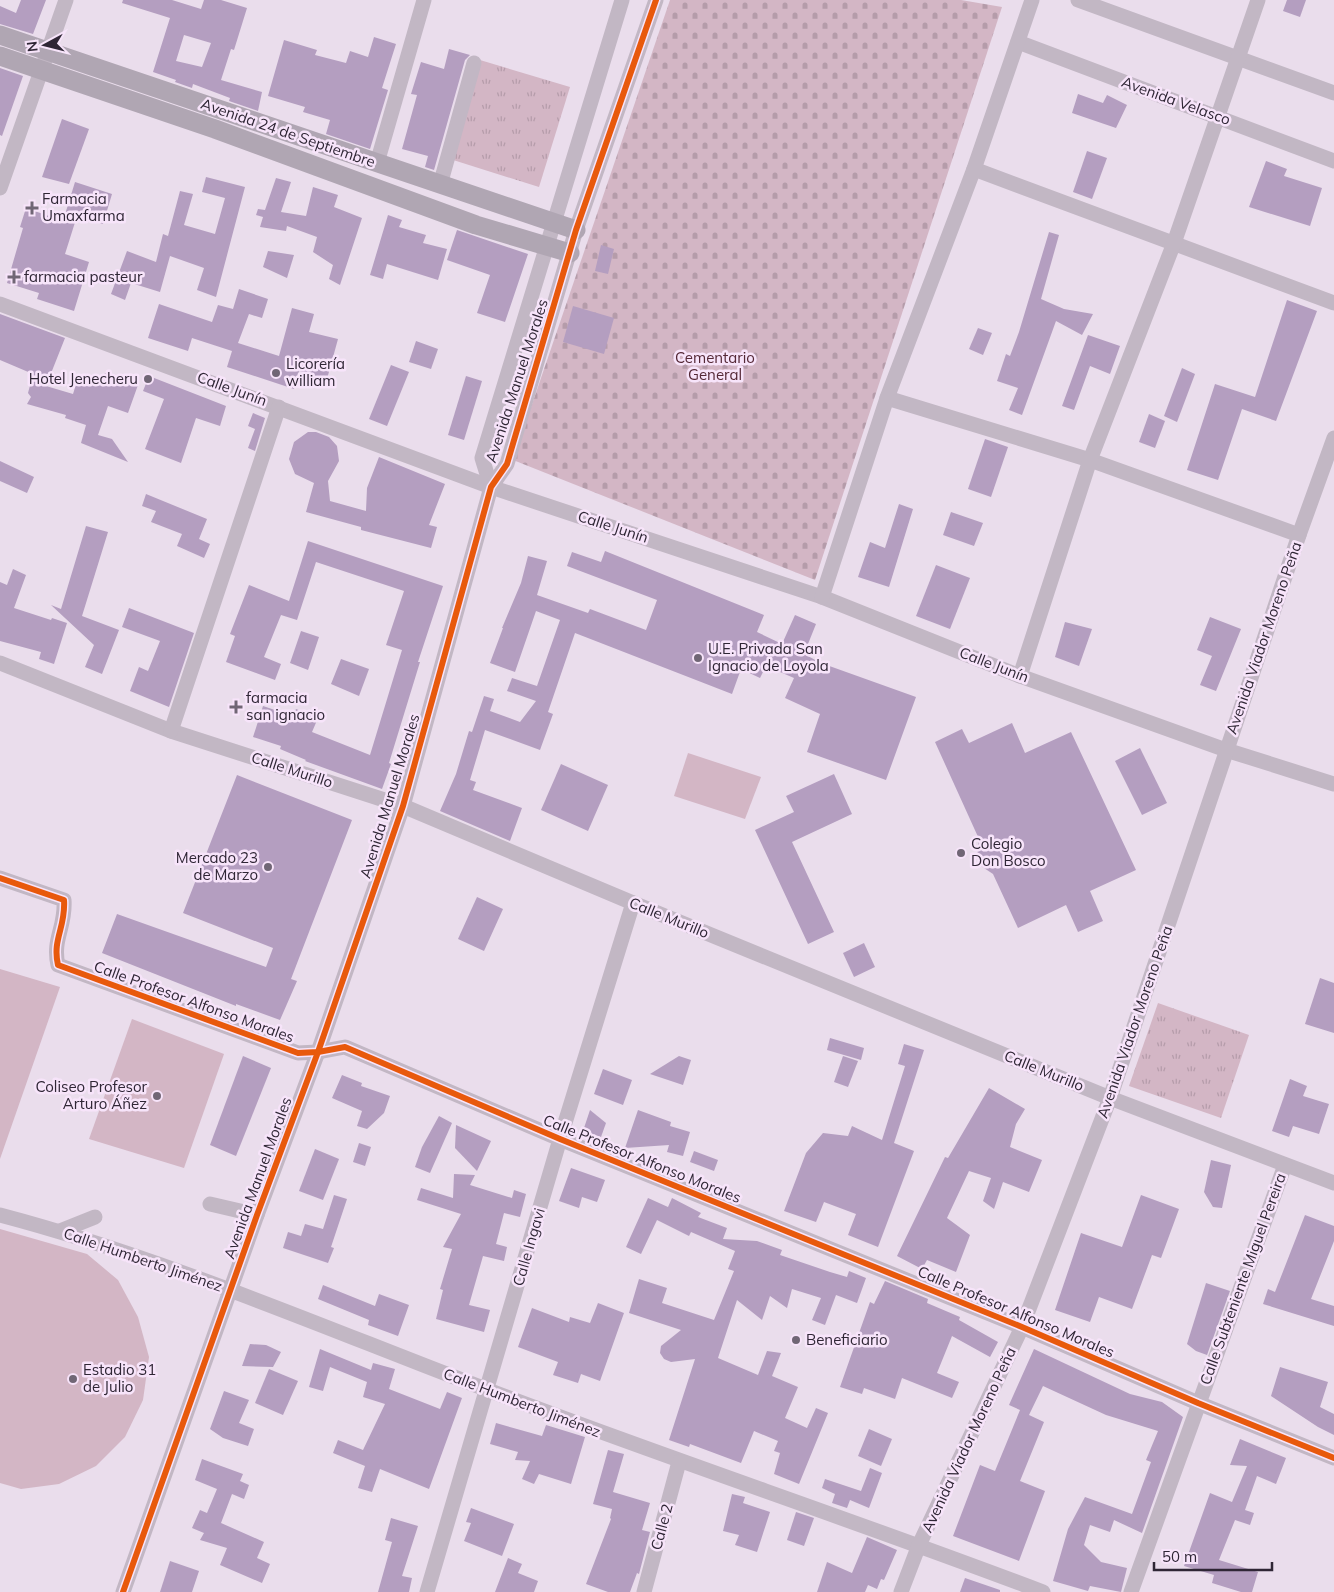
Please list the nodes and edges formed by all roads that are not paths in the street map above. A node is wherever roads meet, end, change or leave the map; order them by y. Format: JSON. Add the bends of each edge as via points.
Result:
{"nodes":[{"id":1,"x":66,"y":0,"type":"edge"},
{"id":2,"x":424,"y":0,"type":"edge"},
{"id":3,"x":622,"y":0,"type":"edge"},
{"id":4,"x":656,"y":0,"type":"edge"},
{"id":5,"x":1032,"y":0,"type":"edge"},
{"id":6,"x":1078,"y":0,"type":"edge"},
{"id":7,"x":1258,"y":0,"type":"edge"},
{"id":8,"x":0,"y":35,"type":"edge"},
{"id":9,"x":1018,"y":42,"type":"junction"},
{"id":10,"x":48,"y":51,"type":"junction"},
{"id":11,"x":0,"y":56,"type":"edge"},
{"id":12,"x":1238,"y":59,"type":"junction"},
{"id":13,"x":474,"y":63,"type":"dead end"},
{"id":14,"x":41,"y":70,"type":"junction"},
{"id":15,"x":1334,"y":93,"type":"edge"},
{"id":16,"x":1218,"y":118,"type":"junction"},
{"id":17,"x":1334,"y":161,"type":"edge"},
{"id":18,"x":377,"y":163,"type":"junction"},
{"id":19,"x":974,"y":169,"type":"junction"},
{"id":20,"x":440,"y":185,"type":"junction"},
{"id":21,"x":0,"y":188,"type":"edge"},
{"id":22,"x":553,"y":222,"type":"junction"},
{"id":23,"x":576,"y":230,"type":"junction"},
{"id":24,"x":1174,"y":243,"type":"junction"},
{"id":25,"x":546,"y":246,"type":"junction"},
{"id":26,"x":570,"y":253,"type":"junction"},
{"id":27,"x":1334,"y":302,"type":"edge"},
{"id":28,"x":0,"y":304,"type":"edge"},
{"id":29,"x":887,"y":398,"type":"junction"},
{"id":30,"x":280,"y":407,"type":"junction"},
{"id":31,"x":1334,"y":438,"type":"edge"},
{"id":32,"x":1090,"y":460,"type":"junction"},
{"id":33,"x":491,"y":486,"type":"junction"},
{"id":34,"x":1299,"y":535,"type":"junction"},
{"id":35,"x":822,"y":597,"type":"junction"},
{"id":36,"x":0,"y":663,"type":"edge"},
{"id":37,"x":1020,"y":676,"type":"junction"},
{"id":38,"x":171,"y":731,"type":"junction"},
{"id":39,"x":1226,"y":750,"type":"junction"},
{"id":40,"x":1334,"y":784,"type":"edge"},
{"id":41,"x":403,"y":806,"type":"junction"},
{"id":42,"x":0,"y":878,"type":"edge"},
{"id":43,"x":633,"y":903,"type":"junction"},
{"id":44,"x":318,"y":1052,"type":"junction"},
{"id":45,"x":1110,"y":1098,"type":"junction"},
{"id":46,"x":560,"y":1139,"type":"junction"},
{"id":47,"x":1285,"y":1165,"type":"junction"},
{"id":48,"x":1334,"y":1183,"type":"edge"},
{"id":49,"x":210,"y":1204,"type":"dead end"},
{"id":50,"x":0,"y":1215,"type":"edge"},
{"id":51,"x":257,"y":1215,"type":"junction"},
{"id":52,"x":96,"y":1217,"type":"dead end"},
{"id":53,"x":60,"y":1231,"type":"junction"},
{"id":54,"x":230,"y":1291,"type":"junction"},
{"id":55,"x":1022,"y":1327,"type":"junction"},
{"id":56,"x":488,"y":1390,"type":"junction"},
{"id":57,"x":1198,"y":1403,"type":"junction"},
{"id":58,"x":1334,"y":1458,"type":"edge"},
{"id":59,"x":679,"y":1462,"type":"junction"},
{"id":60,"x":919,"y":1545,"type":"junction"},
{"id":61,"x":123,"y":1592,"type":"edge"},
{"id":62,"x":428,"y":1592,"type":"edge"},
{"id":63,"x":644,"y":1592,"type":"edge"},
{"id":64,"x":901,"y":1592,"type":"edge"},
{"id":65,"x":1044,"y":1592,"type":"edge"},
{"id":66,"x":1131,"y":1592,"type":"edge"}],
"edges":[{"from":1,"to":10,"type":"street"},
{"from":2,"to":18,"type":"street"},
{"from":3,"to":22,"type":"street","name":"Avenida Manuel Morales"},
{"from":4,"to":23,"type":"street","name":"Avenida Manuel Morales"},
{"from":5,"to":9,"type":"street"},
{"from":6,"to":12,"type":"street"},
{"from":7,"to":12,"type":"street"},
{"from":8,"to":10,"type":"main road","name":"Avenida 24 de Septiembre"},
{"from":9,"to":16,"type":"street","name":"Avenida Velasco"},
{"from":9,"to":19,"type":"street"},
{"from":10,"to":14,"type":"street"},
{"from":10,"to":18,"type":"main road","name":"Avenida 24 de Septiembre"},
{"from":11,"to":14,"type":"main road","name":"Avenida 24 de Septiembre"},
{"from":12,"to":15,"type":"street"},
{"from":12,"to":16,"type":"street"},
{"from":13,"to":20,"type":"street"},
{"from":14,"to":21,"type":"street"},
{"from":14,"to":25,"type":"main road","name":"Avenida 24 de Septiembre","via":[[216,129],[476,226]]},
{"from":16,"to":17,"type":"street","name":"Avenida Velasco"},
{"from":16,"to":24,"type":"street"},
{"from":18,"to":20,"type":"main road","name":"Avenida 24 de Septiembre"},
{"from":19,"to":24,"type":"street"},
{"from":19,"to":29,"type":"street"},
{"from":20,"to":22,"type":"main road","name":"Avenida 24 de Septiembre"},
{"from":22,"to":23,"type":"main road","name":"Avenida 24 de Septiembre"},
{"from":22,"to":25,"type":"street","name":"Avenida Manuel Morales"},
{"from":23,"to":26,"type":"street","name":"Avenida Manuel Morales"},
{"from":24,"to":27,"type":"street"},
{"from":24,"to":32,"type":"street"},
{"from":25,"to":26,"type":"main road","name":"Avenida 24 de Septiembre"},
{"from":25,"to":33,"type":"street","name":"Avenida Manuel Morales","via":[[482,458]]},
{"from":26,"to":33,"type":"street","name":"Avenida Manuel Morales","via":[[507,464]]},
{"from":28,"to":30,"type":"street","name":"Calle Junín"},
{"from":29,"to":32,"type":"street"},
{"from":29,"to":35,"type":"street"},
{"from":30,"to":33,"type":"street","name":"Calle Junín"},
{"from":30,"to":38,"type":"street"},
{"from":31,"to":34,"type":"street","name":"Avenida Viador Moreno Peña"},
{"from":32,"to":34,"type":"street"},
{"from":32,"to":37,"type":"street"},
{"from":33,"to":35,"type":"street","name":"Calle Junín"},
{"from":33,"to":41,"type":"street","name":"Avenida Manuel Morales"},
{"from":34,"to":39,"type":"street","name":"Avenida Viador Moreno Peña"},
{"from":35,"to":37,"type":"street","name":"Calle Junín"},
{"from":36,"to":38,"type":"street","name":"Calle Murillo"},
{"from":37,"to":39,"type":"street","name":"Calle Junín"},
{"from":38,"to":41,"type":"street","name":"Calle Murillo"},
{"from":39,"to":40,"type":"street","name":"Calle Junín"},
{"from":39,"to":45,"type":"street","name":"Avenida Viador Moreno Peña"},
{"from":41,"to":43,"type":"street","name":"Calle Murillo"},
{"from":41,"to":44,"type":"street","name":"Avenida Manuel Morales"},
{"from":42,"to":44,"type":"street","name":"Calle Profesor Alfonso Morales","via":[[64,900],[65,915],[55,950],[58,966],[298,1053]]},
{"from":43,"to":45,"type":"street","name":"Calle Murillo"},
{"from":43,"to":46,"type":"street","name":"Calle Ingavi"},
{"from":44,"to":46,"type":"street","name":"Calle Profesor Alfonso Morales","via":[[345,1047]]},
{"from":44,"to":51,"type":"street","name":"Avenida Manuel Morales"},
{"from":45,"to":47,"type":"street","name":"Calle Murillo"},
{"from":45,"to":55,"type":"street","name":"Avenida Viador Moreno Peña"},
{"from":46,"to":55,"type":"street","name":"Calle Profesor Alfonso Morales"},
{"from":46,"to":56,"type":"street","name":"Calle Ingavi"},
{"from":47,"to":48,"type":"street","name":"Calle Murillo"},
{"from":47,"to":57,"type":"street","name":"Calle Subteniente Miguel Pereira"},
{"from":49,"to":51,"type":"street"},
{"from":50,"to":53,"type":"street","name":"Calle Humberto Jiménez"},
{"from":51,"to":54,"type":"street","name":"Avenida Manuel Morales"},
{"from":52,"to":53,"type":"street"},
{"from":53,"to":54,"type":"street","name":"Calle Humberto Jiménez"},
{"from":54,"to":56,"type":"street","name":"Calle Humberto Jiménez"},
{"from":54,"to":61,"type":"street","name":"Avenida Manuel Morales"},
{"from":55,"to":57,"type":"street","name":"Calle Profesor Alfonso Morales"},
{"from":55,"to":60,"type":"street","name":"Avenida Viador Moreno Peña"},
{"from":56,"to":59,"type":"street","name":"Calle Humberto Jiménez"},
{"from":56,"to":62,"type":"street","name":"Calle Ingavi"},
{"from":57,"to":58,"type":"street","name":"Calle Profesor Alfonso Morales"},
{"from":57,"to":66,"type":"street","name":"Calle Subteniente Miguel Pereira"},
{"from":59,"to":60,"type":"street","name":"Calle Humberto Jiménez"},
{"from":59,"to":63,"type":"street","name":"Calle 2"},
{"from":60,"to":64,"type":"street","name":"Avenida Viador Moreno Peña"},
{"from":60,"to":65,"type":"street","name":"Calle Humberto Jiménez"}]}
